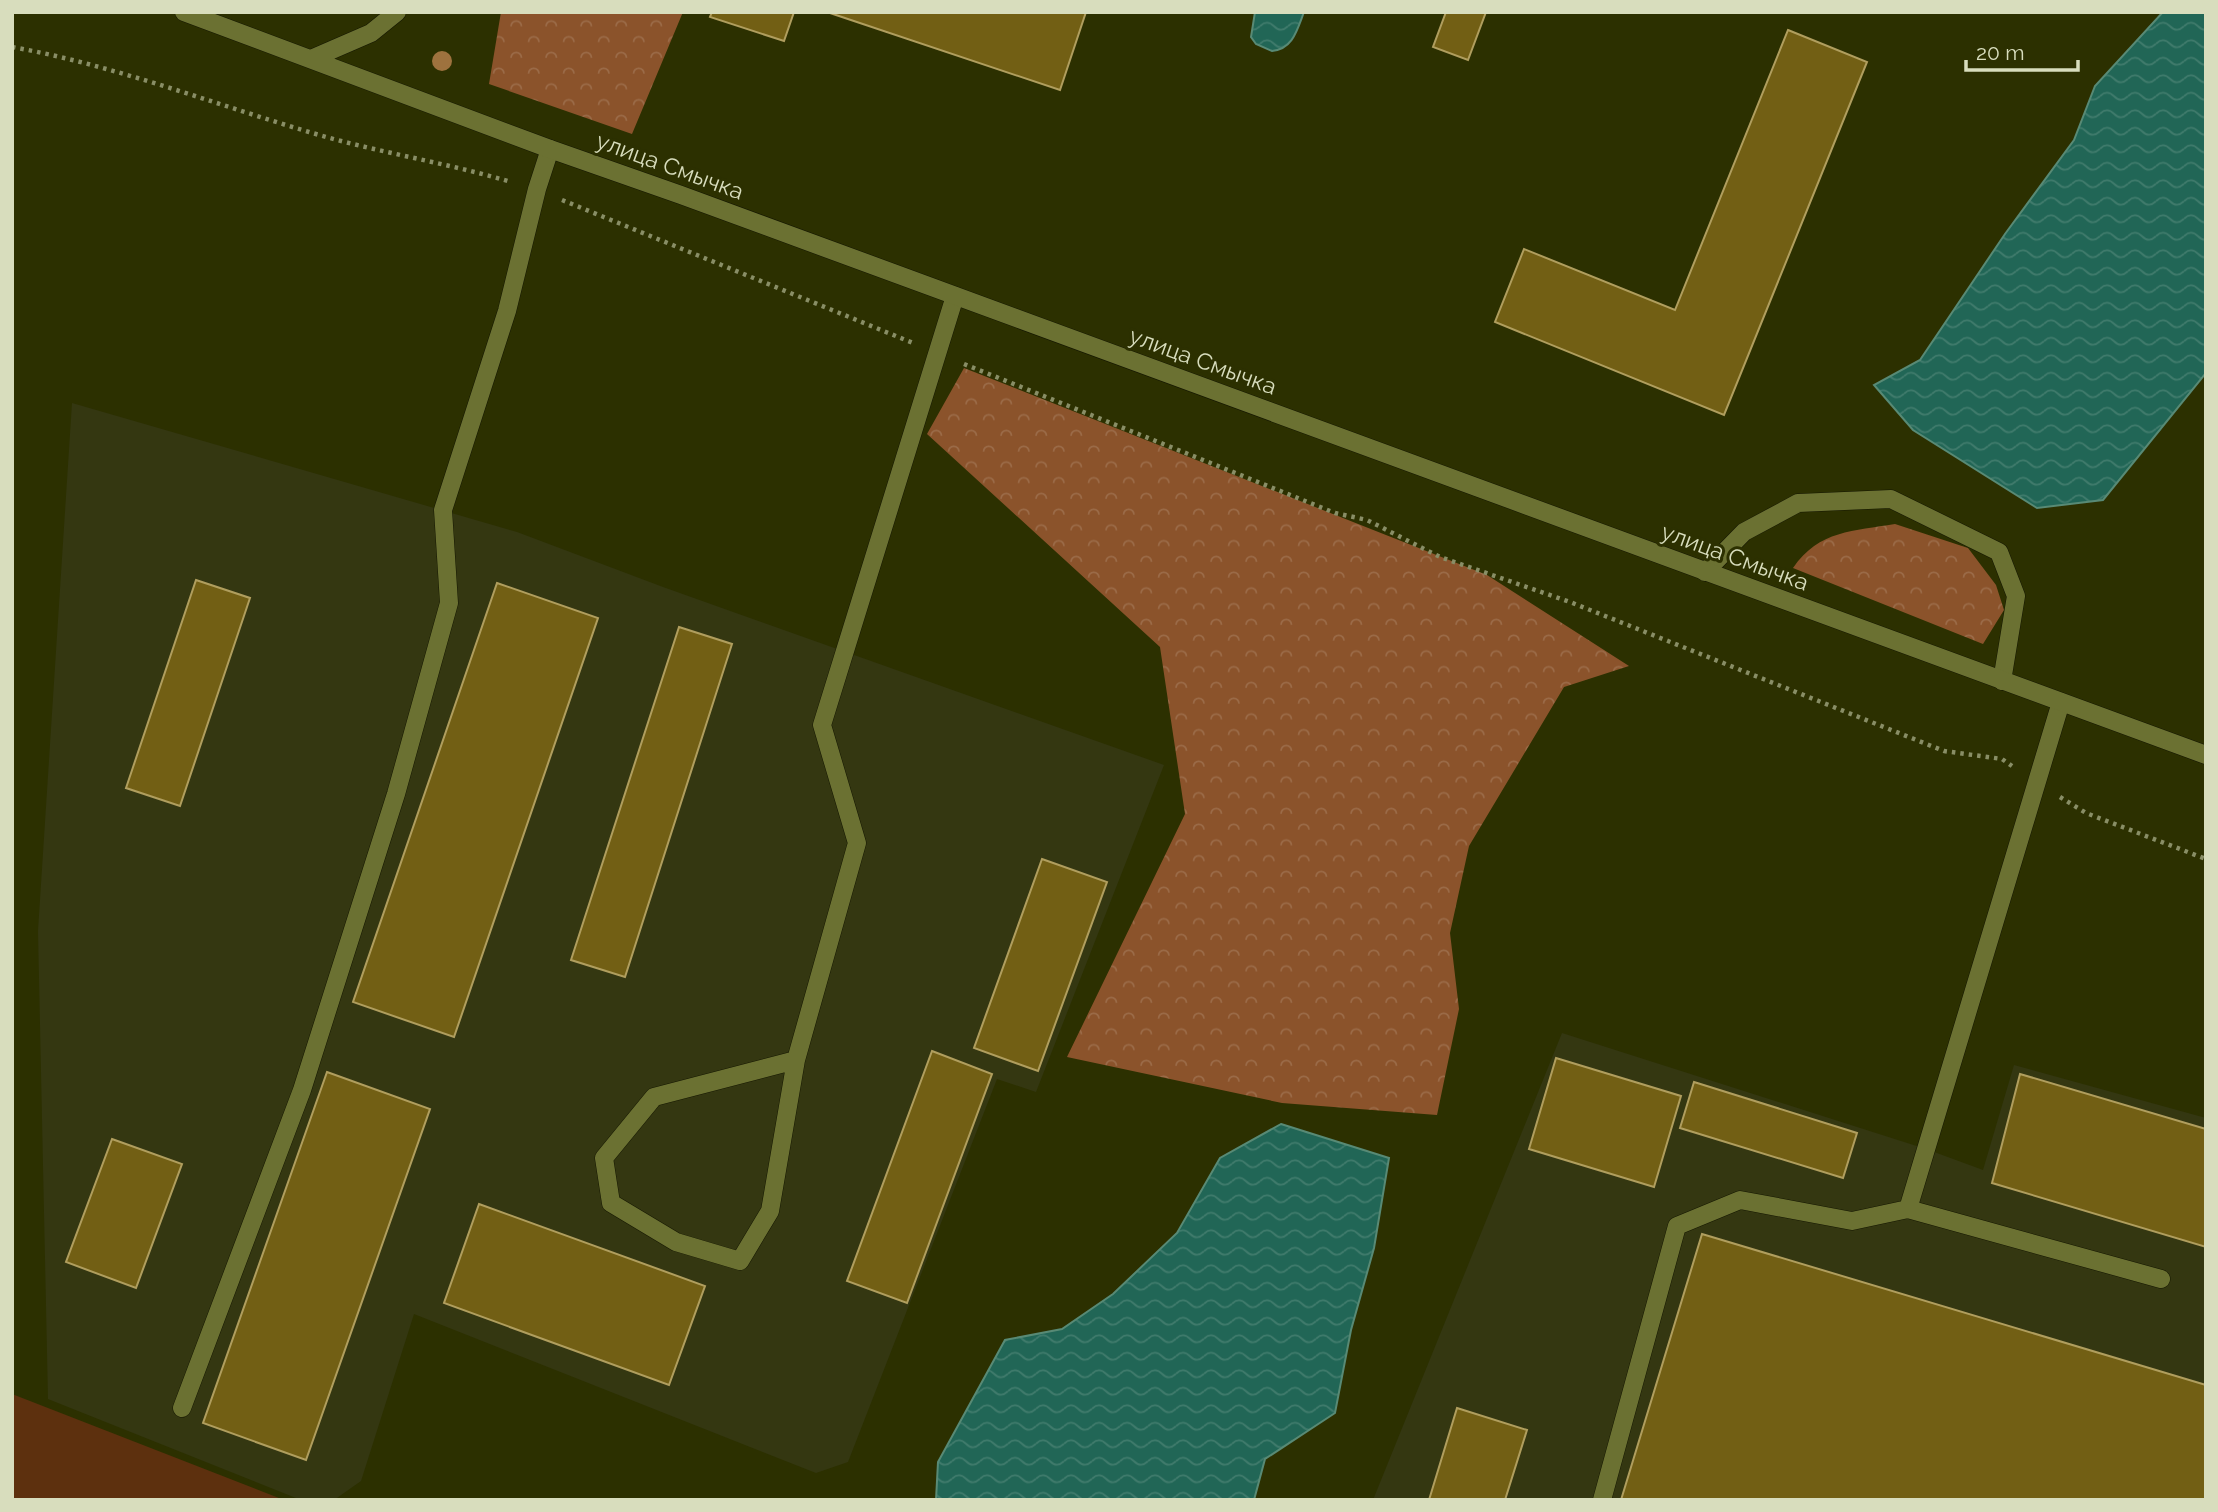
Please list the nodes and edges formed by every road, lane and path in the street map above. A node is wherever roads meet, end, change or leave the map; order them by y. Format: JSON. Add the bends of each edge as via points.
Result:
{"nodes":[{"id":1,"x":184,"y":12,"type":"edge"},
{"id":2,"x":397,"y":12,"type":"edge"},
{"id":3,"x":12,"y":47,"type":"edge"},
{"id":4,"x":311,"y":59,"type":"junction"},
{"id":5,"x":550,"y":149,"type":"junction"},
{"id":6,"x":537,"y":189,"type":"junction"},
{"id":7,"x":955,"y":296,"type":"junction"},
{"id":8,"x":938,"y":354,"type":"junction"},
{"id":9,"x":1705,"y":572,"type":"junction"},
{"id":10,"x":2002,"y":681,"type":"junction"},
{"id":11,"x":2061,"y":702,"type":"junction"},
{"id":12,"x":2206,"y":755,"type":"edge"},
{"id":13,"x":2036,"y":782,"type":"junction"},
{"id":14,"x":2206,"y":859,"type":"edge"},
{"id":15,"x":796,"y":1060,"type":"junction"},
{"id":16,"x":1908,"y":1209,"type":"junction"},
{"id":17,"x":2161,"y":1279,"type":"dead end"},
{"id":18,"x":182,"y":1408,"type":"dead end"},
{"id":19,"x":1602,"y":1500,"type":"edge"}],
"edges":[{"from":1,"to":4,"type":"street","name":"улица Смычка"},
{"from":2,"to":4,"type":"street","via":[[371,33]]},
{"from":3,"to":6,"type":"path","via":[[64,56],[313,133]]},
{"from":4,"to":5,"type":"street","name":"улица Смычка"},
{"from":5,"to":6,"type":"street"},
{"from":5,"to":7,"type":"street","name":"улица Смычка"},
{"from":6,"to":8,"type":"path"},
{"from":6,"to":18,"type":"street","via":[[507,311],[443,510],[449,603],[396,794],[302,1090]]},
{"from":7,"to":8,"type":"street"},
{"from":7,"to":9,"type":"street","name":"улица Смычка"},
{"from":8,"to":13,"type":"path","via":[[1335,513],[1367,520],[1440,557],[1570,602],[1944,751],[2002,759]]},
{"from":8,"to":15,"type":"street","via":[[821,726],[857,843]]},
{"from":9,"to":10,"type":"street","name":"улица Смычка"},
{"from":9,"to":10,"type":"street","via":[[1744,532],[1798,503],[1891,499],[1999,552],[2015,596]]},
{"from":10,"to":11,"type":"street","name":"улица Смычка"},
{"from":11,"to":12,"type":"street","name":"улица Смычка"},
{"from":11,"to":13,"type":"street"},
{"from":13,"to":14,"type":"path","via":[[2086,813]]},
{"from":13,"to":16,"type":"street"},
{"from":15,"to":15,"type":"street","via":[[770,1211],[740,1261],[676,1242],[611,1203],[604,1158],[654,1097]]},
{"from":16,"to":17,"type":"street"},
{"from":16,"to":19,"type":"street","via":[[1852,1221],[1740,1200],[1677,1226]]}]}
